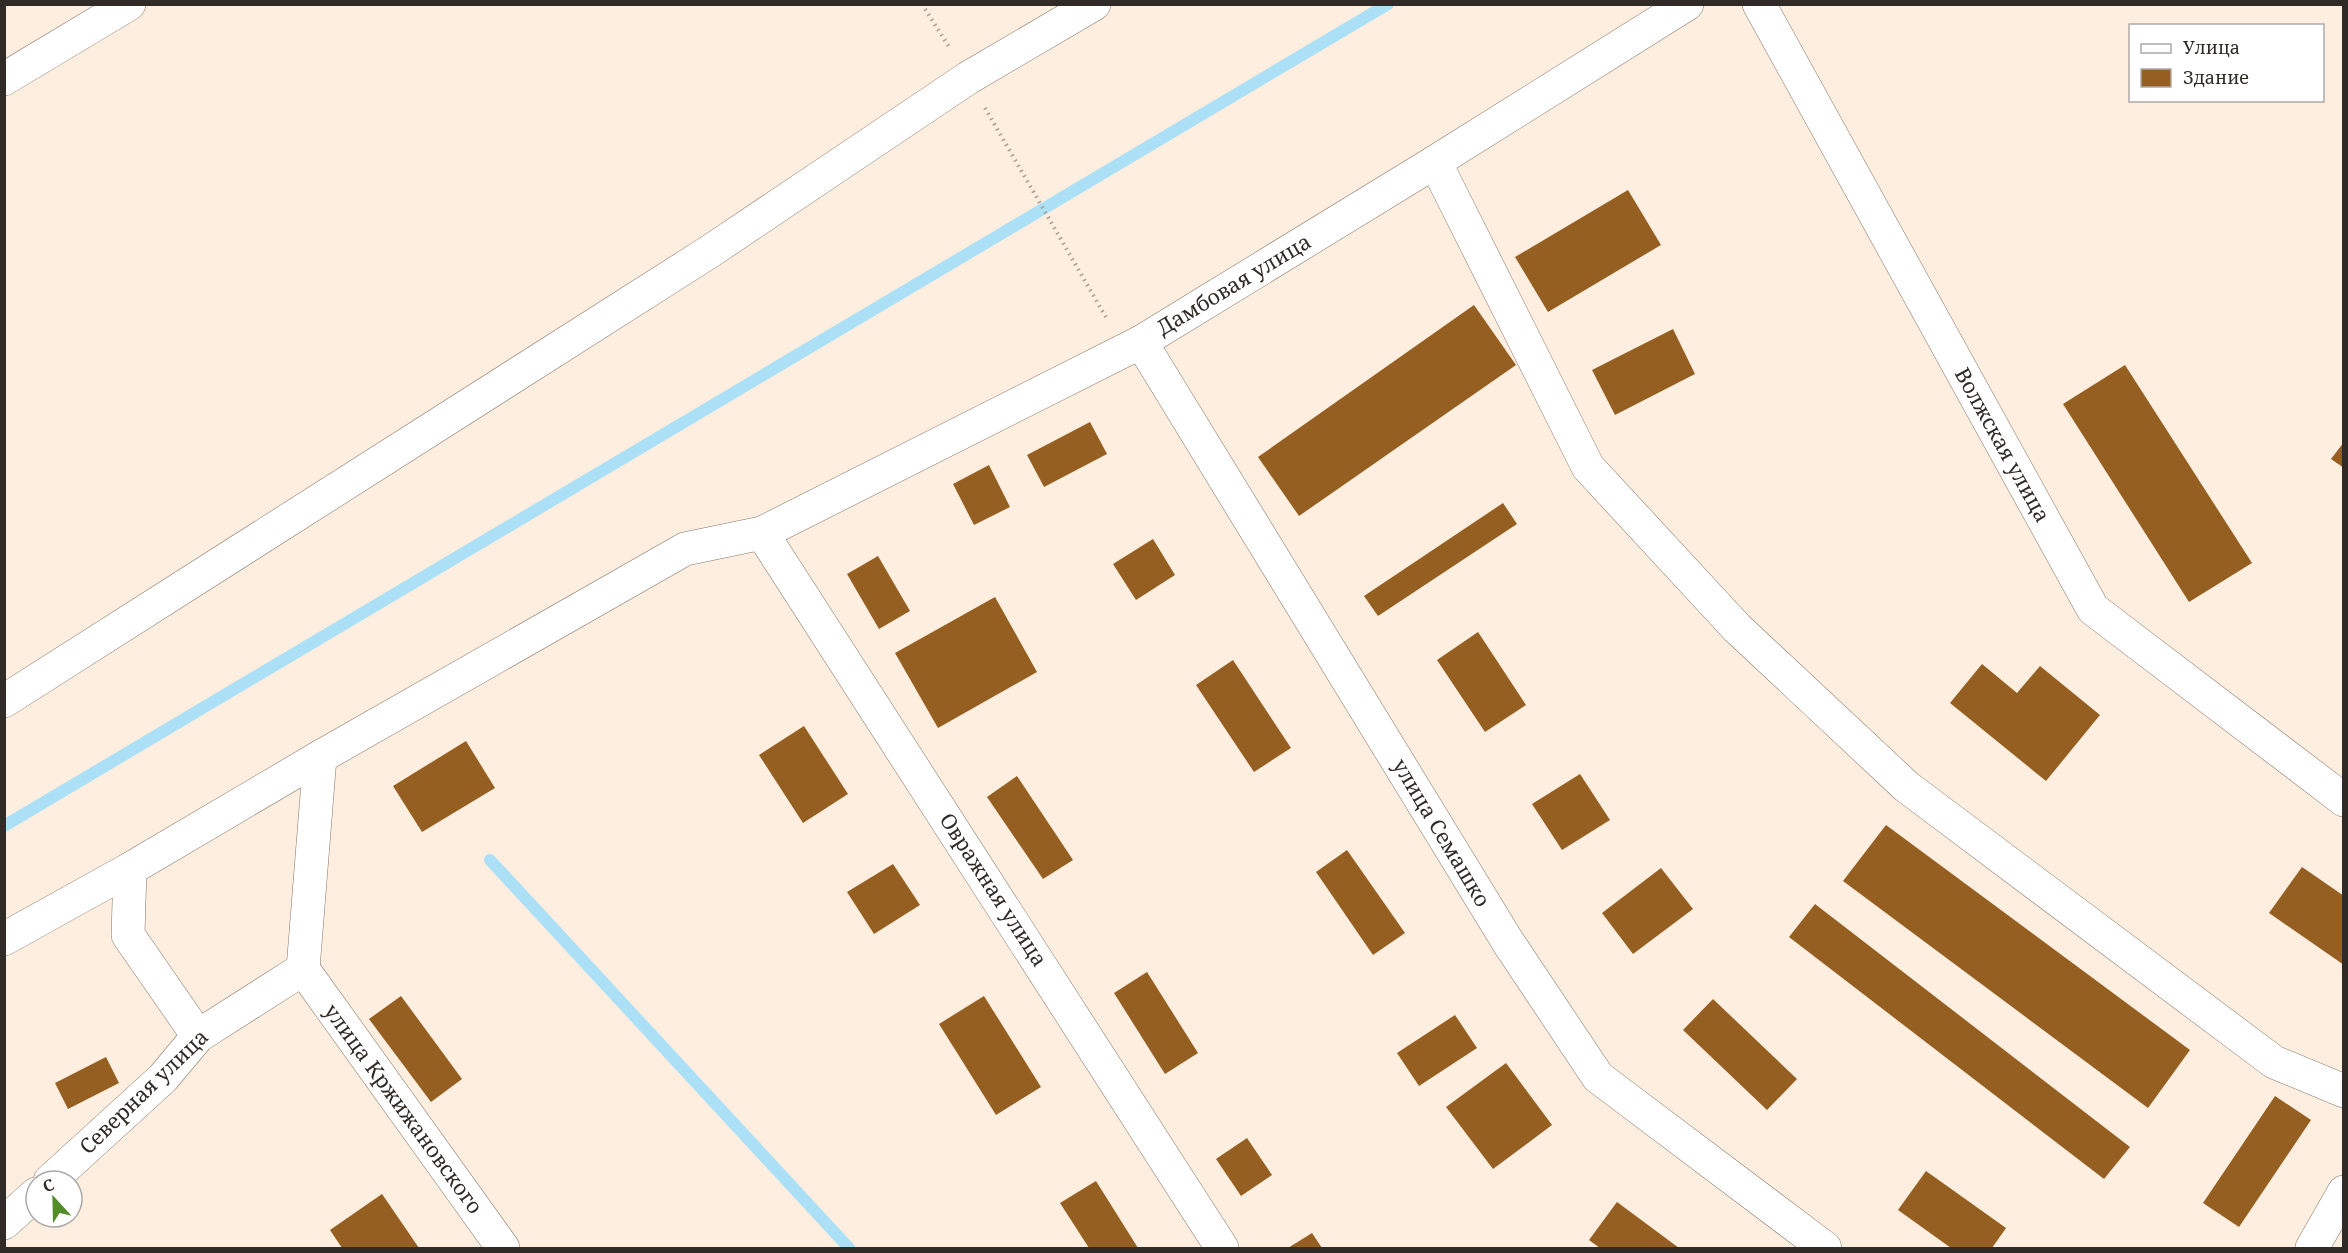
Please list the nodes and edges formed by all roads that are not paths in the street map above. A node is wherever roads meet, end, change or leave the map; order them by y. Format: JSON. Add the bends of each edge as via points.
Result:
{"nodes":[{"id":1,"x":129,"y":4,"type":"edge"},
{"id":2,"x":1094,"y":4,"type":"edge"},
{"id":3,"x":1687,"y":4,"type":"edge"},
{"id":4,"x":1759,"y":4,"type":"edge"},
{"id":5,"x":4,"y":79,"type":"edge"},
{"id":6,"x":1435,"y":162,"type":"junction"},
{"id":7,"x":1133,"y":346,"type":"junction"},
{"id":8,"x":762,"y":533,"type":"junction"},
{"id":9,"x":4,"y":701,"type":"edge"},
{"id":10,"x":320,"y":757,"type":"junction"},
{"id":11,"x":2343,"y":800,"type":"edge"},
{"id":12,"x":130,"y":869,"type":"junction"},
{"id":13,"x":4,"y":939,"type":"edge"},
{"id":14,"x":303,"y":969,"type":"junction"},
{"id":15,"x":198,"y":1036,"type":"junction"},
{"id":16,"x":2343,"y":1091,"type":"edge"},
{"id":17,"x":63,"y":1169,"type":"edge"},
{"id":18,"x":2343,"y":1192,"type":"edge"},
{"id":19,"x":24,"y":1205,"type":"edge"},
{"id":20,"x":4,"y":1223,"type":"edge"},
{"id":21,"x":503,"y":1248,"type":"edge"},
{"id":22,"x":1222,"y":1248,"type":"edge"},
{"id":23,"x":1825,"y":1248,"type":"edge"},
{"id":24,"x":2312,"y":1248,"type":"edge"}],
"edges":[{"from":1,"to":5,"type":"street"},
{"from":2,"to":9,"type":"street","via":[[968,78],[709,252]]},
{"from":3,"to":6,"type":"street","name":"Дамбовая улица"},
{"from":4,"to":11,"type":"street","name":"Волжская улица","via":[[2093,609]]},
{"from":6,"to":7,"type":"street","name":"Дамбовая улица"},
{"from":6,"to":16,"type":"street","via":[[1588,466],[1737,628],[1907,787],[2274,1062]]},
{"from":7,"to":8,"type":"street","name":"Дамбовая улица"},
{"from":7,"to":23,"type":"street","name":"улица Семашко","via":[[1508,942],[1598,1077]]},
{"from":8,"to":10,"type":"street","name":"Дамбовая улица","via":[[685,549]]},
{"from":8,"to":22,"type":"street","name":"Овражная улица"},
{"from":10,"to":12,"type":"street","name":"Дамбовая улица"},
{"from":10,"to":14,"type":"street"},
{"from":12,"to":13,"type":"street","name":"Дамбовая улица"},
{"from":12,"to":15,"type":"street","via":[[128,935]]},
{"from":14,"to":15,"type":"street","name":"Северная улица"},
{"from":14,"to":21,"type":"street","name":"улица Кржижановского"},
{"from":15,"to":17,"type":"street","name":"Северная улица","via":[[163,1078]]},
{"from":18,"to":24,"type":"street"},
{"from":19,"to":20,"type":"street"}]}
